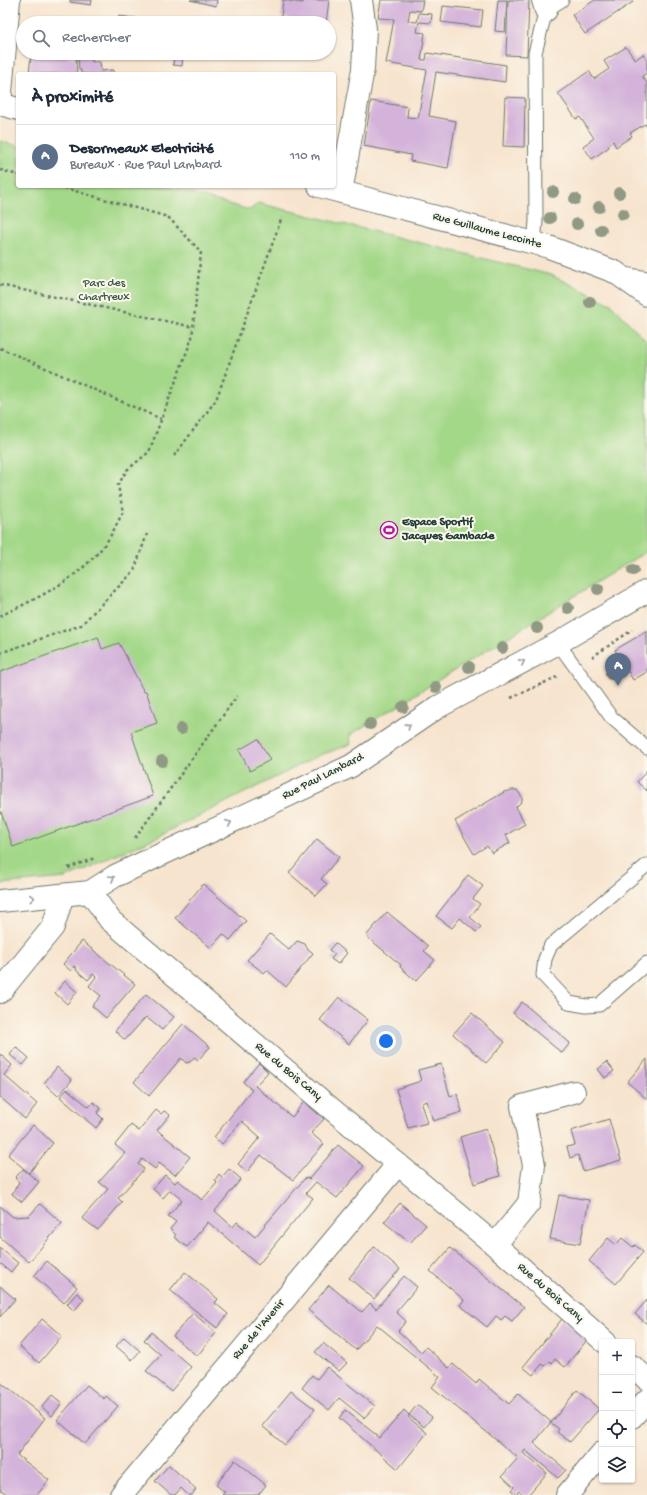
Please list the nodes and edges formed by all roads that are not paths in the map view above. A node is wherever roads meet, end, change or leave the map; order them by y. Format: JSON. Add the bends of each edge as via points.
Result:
{"nodes":[{"id":1,"x":9,"y":0,"type":"edge"},
{"id":2,"x":361,"y":0,"type":"edge"},
{"id":3,"x":550,"y":3,"type":"edge"},
{"id":4,"x":0,"y":104,"type":"edge"},
{"id":5,"x":16,"y":108,"type":"edge"},
{"id":6,"x":326,"y":188,"type":"edge"},
{"id":7,"x":341,"y":192,"type":"junction"},
{"id":8,"x":534,"y":244,"type":"junction"},
{"id":9,"x":615,"y":272,"type":"junction"},
{"id":10,"x":647,"y":278,"type":"edge"},
{"id":11,"x":647,"y":295,"type":"edge"},
{"id":12,"x":647,"y":591,"type":"edge"},
{"id":13,"x":558,"y":643,"type":"junction"},
{"id":14,"x":647,"y":748,"type":"edge"},
{"id":15,"x":647,"y":865,"type":"edge"},
{"id":16,"x":90,"y":892,"type":"junction"},
{"id":17,"x":63,"y":895,"type":"junction"},
{"id":18,"x":0,"y":901,"type":"edge"},
{"id":19,"x":647,"y":964,"type":"edge"},
{"id":20,"x":0,"y":992,"type":"edge"},
{"id":21,"x":574,"y":1092,"type":"dead end"},
{"id":22,"x":398,"y":1164,"type":"junction"},
{"id":23,"x":495,"y":1245,"type":"junction"},
{"id":24,"x":602,"y":1339,"type":"edge"},
{"id":25,"x":635,"y":1369,"type":"edge"},
{"id":26,"x":647,"y":1379,"type":"edge"},
{"id":27,"x":647,"y":1400,"type":"edge"},
{"id":28,"x":635,"y":1414,"type":"edge"},
{"id":29,"x":599,"y":1456,"type":"edge"},
{"id":30,"x":121,"y":1495,"type":"edge"},
{"id":31,"x":566,"y":1495,"type":"edge"}],
"edges":[{"from":1,"to":4,"type":"street"},
{"from":2,"to":7,"type":"street","via":[[365,29],[363,69]]},
{"from":3,"to":8,"type":"lane","via":[[535,53]]},
{"from":4,"to":5,"type":"street"},
{"from":6,"to":7,"type":"street","name":"Rue Guillaume Lecointe"},
{"from":7,"to":8,"type":"street","name":"Rue Guillaume Lecointe"},
{"from":8,"to":9,"type":"street","name":"Rue Guillaume Lecointe","via":[[549,247]]},
{"from":9,"to":10,"type":"lane"},
{"from":9,"to":11,"type":"street","name":"Rue Guillaume Lecointe"},
{"from":12,"to":13,"type":"street","name":"Rue Paul Lambard"},
{"from":13,"to":14,"type":"lane","via":[[611,718]]},
{"from":16,"to":13,"type":"street","name":"Rue Paul Lambard","one_way":true,"via":[[115,876],[351,766],[438,707]]},
{"from":15,"to":19,"type":"lane","via":[[551,945],[545,959],[543,975],[569,1003],[599,1005]]},
{"from":16,"to":17,"type":"street","name":"Rue Paul Lambard"},
{"from":16,"to":22,"type":"street","name":"Rue du Bois Cany","via":[[110,920]]},
{"from":18,"to":17,"type":"street","name":"Rue Paul Lambard","one_way":true},
{"from":17,"to":20,"type":"street","via":[[53,927]]},
{"from":21,"to":23,"type":"street","via":[[522,1106],[534,1165],[529,1203]]},
{"from":22,"to":23,"type":"street","name":"Rue du Bois Cany"},
{"from":22,"to":30,"type":"street","name":"Rue de l'Avenir"},
{"from":23,"to":24,"type":"street","name":"Rue du Bois Cany"},
{"from":25,"to":26,"type":"street"},
{"from":27,"to":28,"type":"street"},
{"from":29,"to":31,"type":"street"}]}
